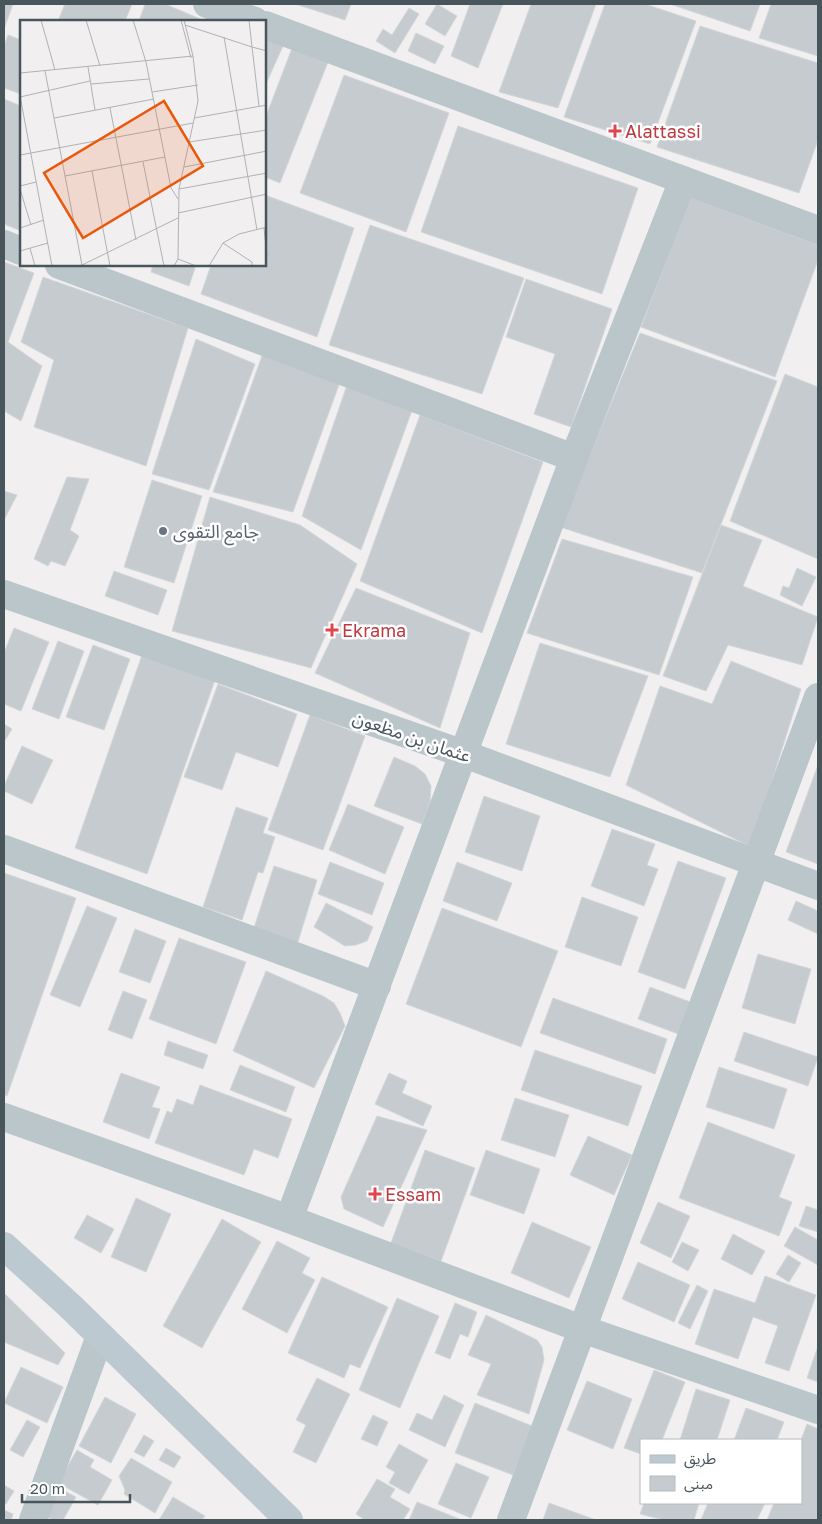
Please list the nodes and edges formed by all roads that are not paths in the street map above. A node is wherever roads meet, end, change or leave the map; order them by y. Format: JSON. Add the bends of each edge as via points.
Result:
{"nodes":[{"id":1,"x":207,"y":4,"type":"edge"},
{"id":2,"x":252,"y":20,"type":"edge"},
{"id":3,"x":266,"y":25,"type":"edge"},
{"id":4,"x":683,"y":180,"type":"junction"},
{"id":5,"x":818,"y":230,"type":"edge"},
{"id":6,"x":4,"y":244,"type":"edge"},
{"id":7,"x":20,"y":251,"type":"edge"},
{"id":8,"x":62,"y":266,"type":"edge"},
{"id":9,"x":574,"y":458,"type":"junction"},
{"id":10,"x":4,"y":594,"type":"edge"},
{"id":11,"x":818,"y":697,"type":"edge"},
{"id":12,"x":464,"y":754,"type":"junction"},
{"id":13,"x":4,"y":849,"type":"edge"},
{"id":14,"x":756,"y":863,"type":"junction"},
{"id":15,"x":818,"y":886,"type":"edge"},
{"id":16,"x":377,"y":986,"type":"junction"},
{"id":17,"x":4,"y":1117,"type":"edge"},
{"id":18,"x":289,"y":1220,"type":"junction"},
{"id":19,"x":4,"y":1246,"type":"edge"},
{"id":20,"x":582,"y":1329,"type":"junction"},
{"id":21,"x":100,"y":1336,"type":"junction"},
{"id":22,"x":818,"y":1410,"type":"edge"},
{"id":23,"x":34,"y":1520,"type":"edge"},
{"id":24,"x":289,"y":1520,"type":"edge"},
{"id":25,"x":511,"y":1520,"type":"edge"}],
"edges":[{"from":1,"to":2,"type":"street"},
{"from":3,"to":4,"type":"street"},
{"from":4,"to":5,"type":"street"},
{"from":4,"to":9,"type":"street"},
{"from":6,"to":7,"type":"street"},
{"from":8,"to":9,"type":"street"},
{"from":9,"to":12,"type":"street"},
{"from":10,"to":12,"type":"street","name":"عثمان بن مظعون"},
{"from":11,"to":14,"type":"street"},
{"from":12,"to":14,"type":"street","name":"عثمان بن مظعون"},
{"from":12,"to":16,"type":"street"},
{"from":13,"to":16,"type":"street"},
{"from":14,"to":15,"type":"street","name":"عثمان بن مظعون"},
{"from":14,"to":20,"type":"street"},
{"from":16,"to":18,"type":"street"},
{"from":17,"to":18,"type":"street"},
{"from":18,"to":20,"type":"street"},
{"from":19,"to":21,"type":"street"},
{"from":20,"to":22,"type":"street"},
{"from":20,"to":25,"type":"street"},
{"from":21,"to":23,"type":"street"},
{"from":21,"to":24,"type":"street"}]}
